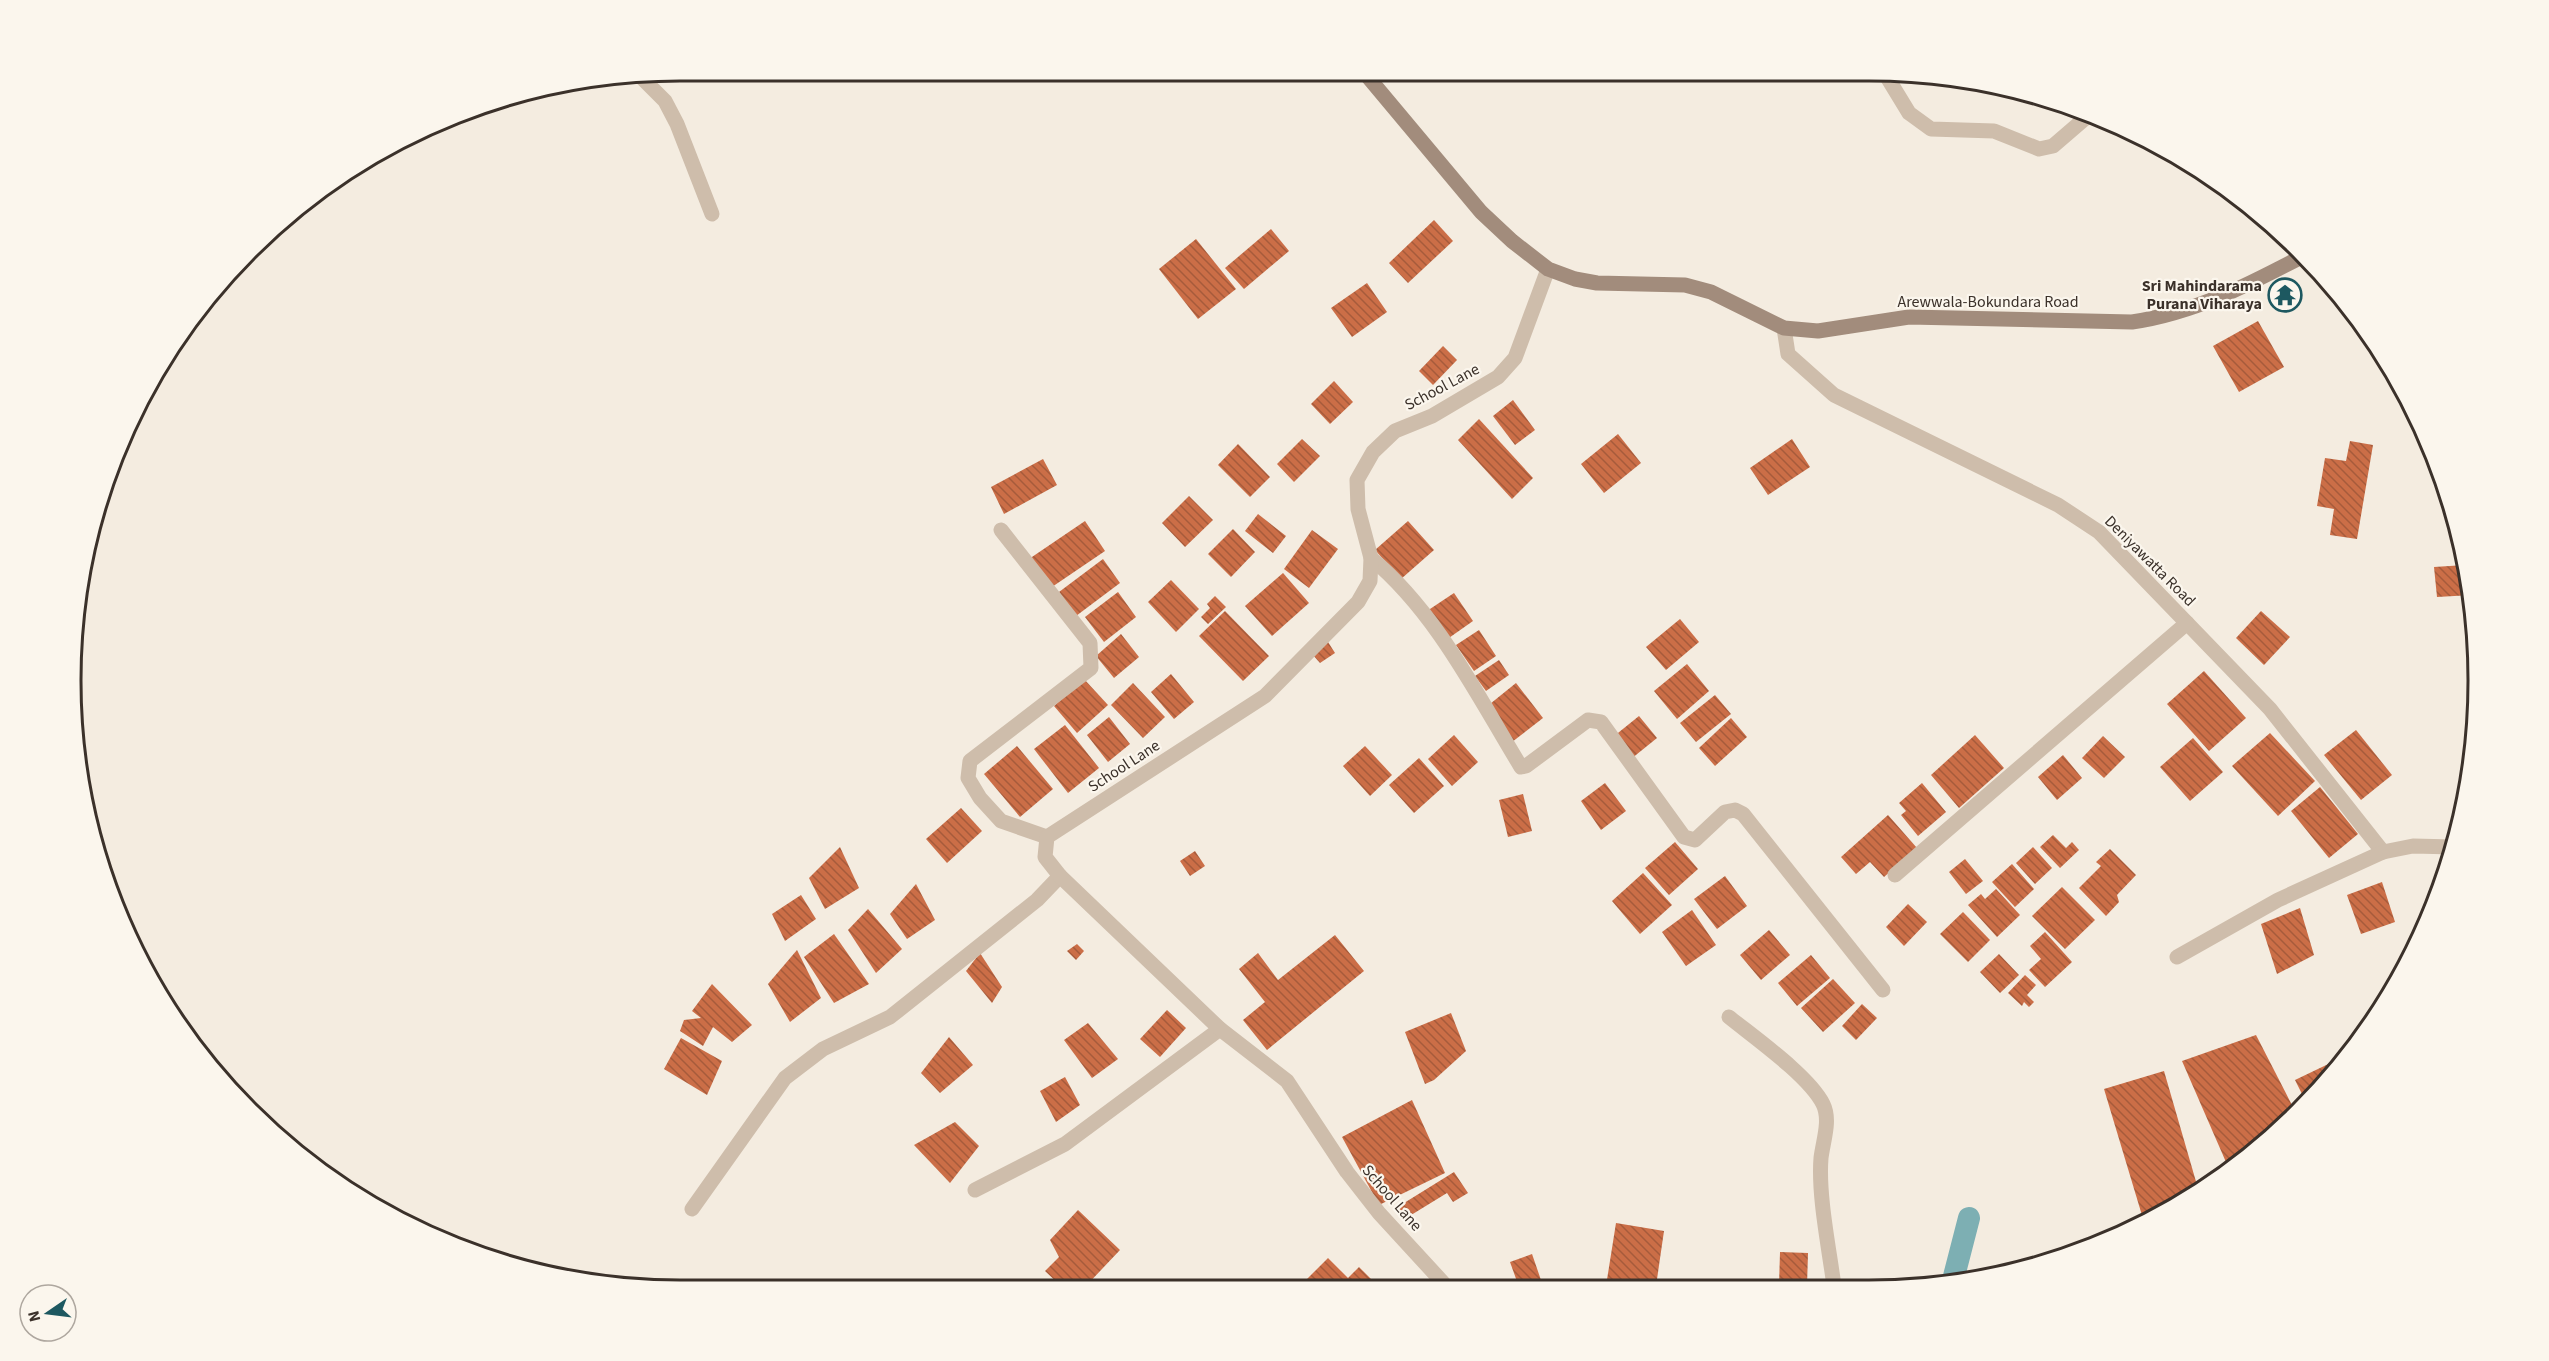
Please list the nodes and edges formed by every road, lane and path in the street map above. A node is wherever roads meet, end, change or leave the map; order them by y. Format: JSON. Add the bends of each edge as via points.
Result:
{"nodes":[{"id":1,"x":1371,"y":81,"type":"edge"},
{"id":2,"x":646,"y":82,"type":"edge"},
{"id":3,"x":1890,"y":82,"type":"edge"},
{"id":4,"x":2082,"y":121,"type":"edge"},
{"id":5,"x":712,"y":214,"type":"dead end"},
{"id":6,"x":2295,"y":260,"type":"edge"},
{"id":7,"x":1548,"y":269,"type":"junction"},
{"id":8,"x":1784,"y":328,"type":"junction"},
{"id":9,"x":1001,"y":530,"type":"dead end"},
{"id":10,"x":1371,"y":558,"type":"junction"},
{"id":11,"x":2187,"y":623,"type":"junction"},
{"id":12,"x":1047,"y":837,"type":"junction"},
{"id":13,"x":2445,"y":847,"type":"edge"},
{"id":14,"x":2383,"y":852,"type":"junction"},
{"id":15,"x":1895,"y":875,"type":"dead end"},
{"id":16,"x":1060,"y":876,"type":"junction"},
{"id":17,"x":2177,"y":957,"type":"dead end"},
{"id":18,"x":1883,"y":990,"type":"dead end"},
{"id":19,"x":1729,"y":1017,"type":"dead end"},
{"id":20,"x":1220,"y":1029,"type":"junction"},
{"id":21,"x":975,"y":1190,"type":"dead end"},
{"id":22,"x":692,"y":1209,"type":"dead end"},
{"id":23,"x":1441,"y":1280,"type":"edge"},
{"id":24,"x":1833,"y":1280,"type":"edge"}],
"edges":[{"from":1,"to":7,"type":"street","name":"Arewwala-Bokundara Road","via":[[1481,212]]},
{"from":2,"to":5,"type":"street","via":[[665,101],[677,124]]},
{"from":3,"to":4,"type":"street","via":[[1909,113],[1931,129],[1994,131],[2039,149],[2053,146]]},
{"from":6,"to":8,"type":"street","name":"Arewwala-Bokundara Road","via":[[2203,304],[2132,322],[1909,317],[1818,331]]},
{"from":7,"to":8,"type":"street","name":"Arewwala-Bokundara Road","via":[[1597,283],[1685,285],[1720,296]]},
{"from":7,"to":10,"type":"street","name":"School Lane","via":[[1515,358],[1498,377],[1442,410],[1395,431],[1373,452],[1357,480],[1358,509]]},
{"from":8,"to":11,"type":"street","name":"Deniyawatta Road","via":[[1788,354],[1834,395],[2058,505],[2091,526]]},
{"from":9,"to":12,"type":"street","via":[[1090,643],[1091,668],[970,762],[968,778],[1001,820]]},
{"from":10,"to":12,"type":"street","name":"School Lane","via":[[1370,581],[1358,602],[1265,696]]},
{"from":10,"to":18,"type":"street","via":[[1412,598],[1454,657],[1521,767],[1588,720],[1601,722],[1684,837],[1695,840],[1725,812],[1735,810],[1743,814]]},
{"from":11,"to":14,"type":"street","name":"Deniyawatta Road","via":[[2270,709]]},
{"from":11,"to":15,"type":"street"},
{"from":12,"to":16,"type":"street","name":"School Lane","via":[[1045,857]]},
{"from":13,"to":14,"type":"street","via":[[2413,846]]},
{"from":14,"to":17,"type":"street","via":[[2278,900]]},
{"from":16,"to":20,"type":"street","name":"School Lane"},
{"from":16,"to":22,"type":"street","via":[[1037,900],[890,1017],[823,1049],[785,1078]]},
{"from":19,"to":24,"type":"street","via":[[1812,1087],[1824,1105],[1827,1122],[1821,1160]]},
{"from":20,"to":21,"type":"street","via":[[1065,1144]]},
{"from":20,"to":23,"type":"street","name":"School Lane","via":[[1287,1081],[1347,1172]]}]}
